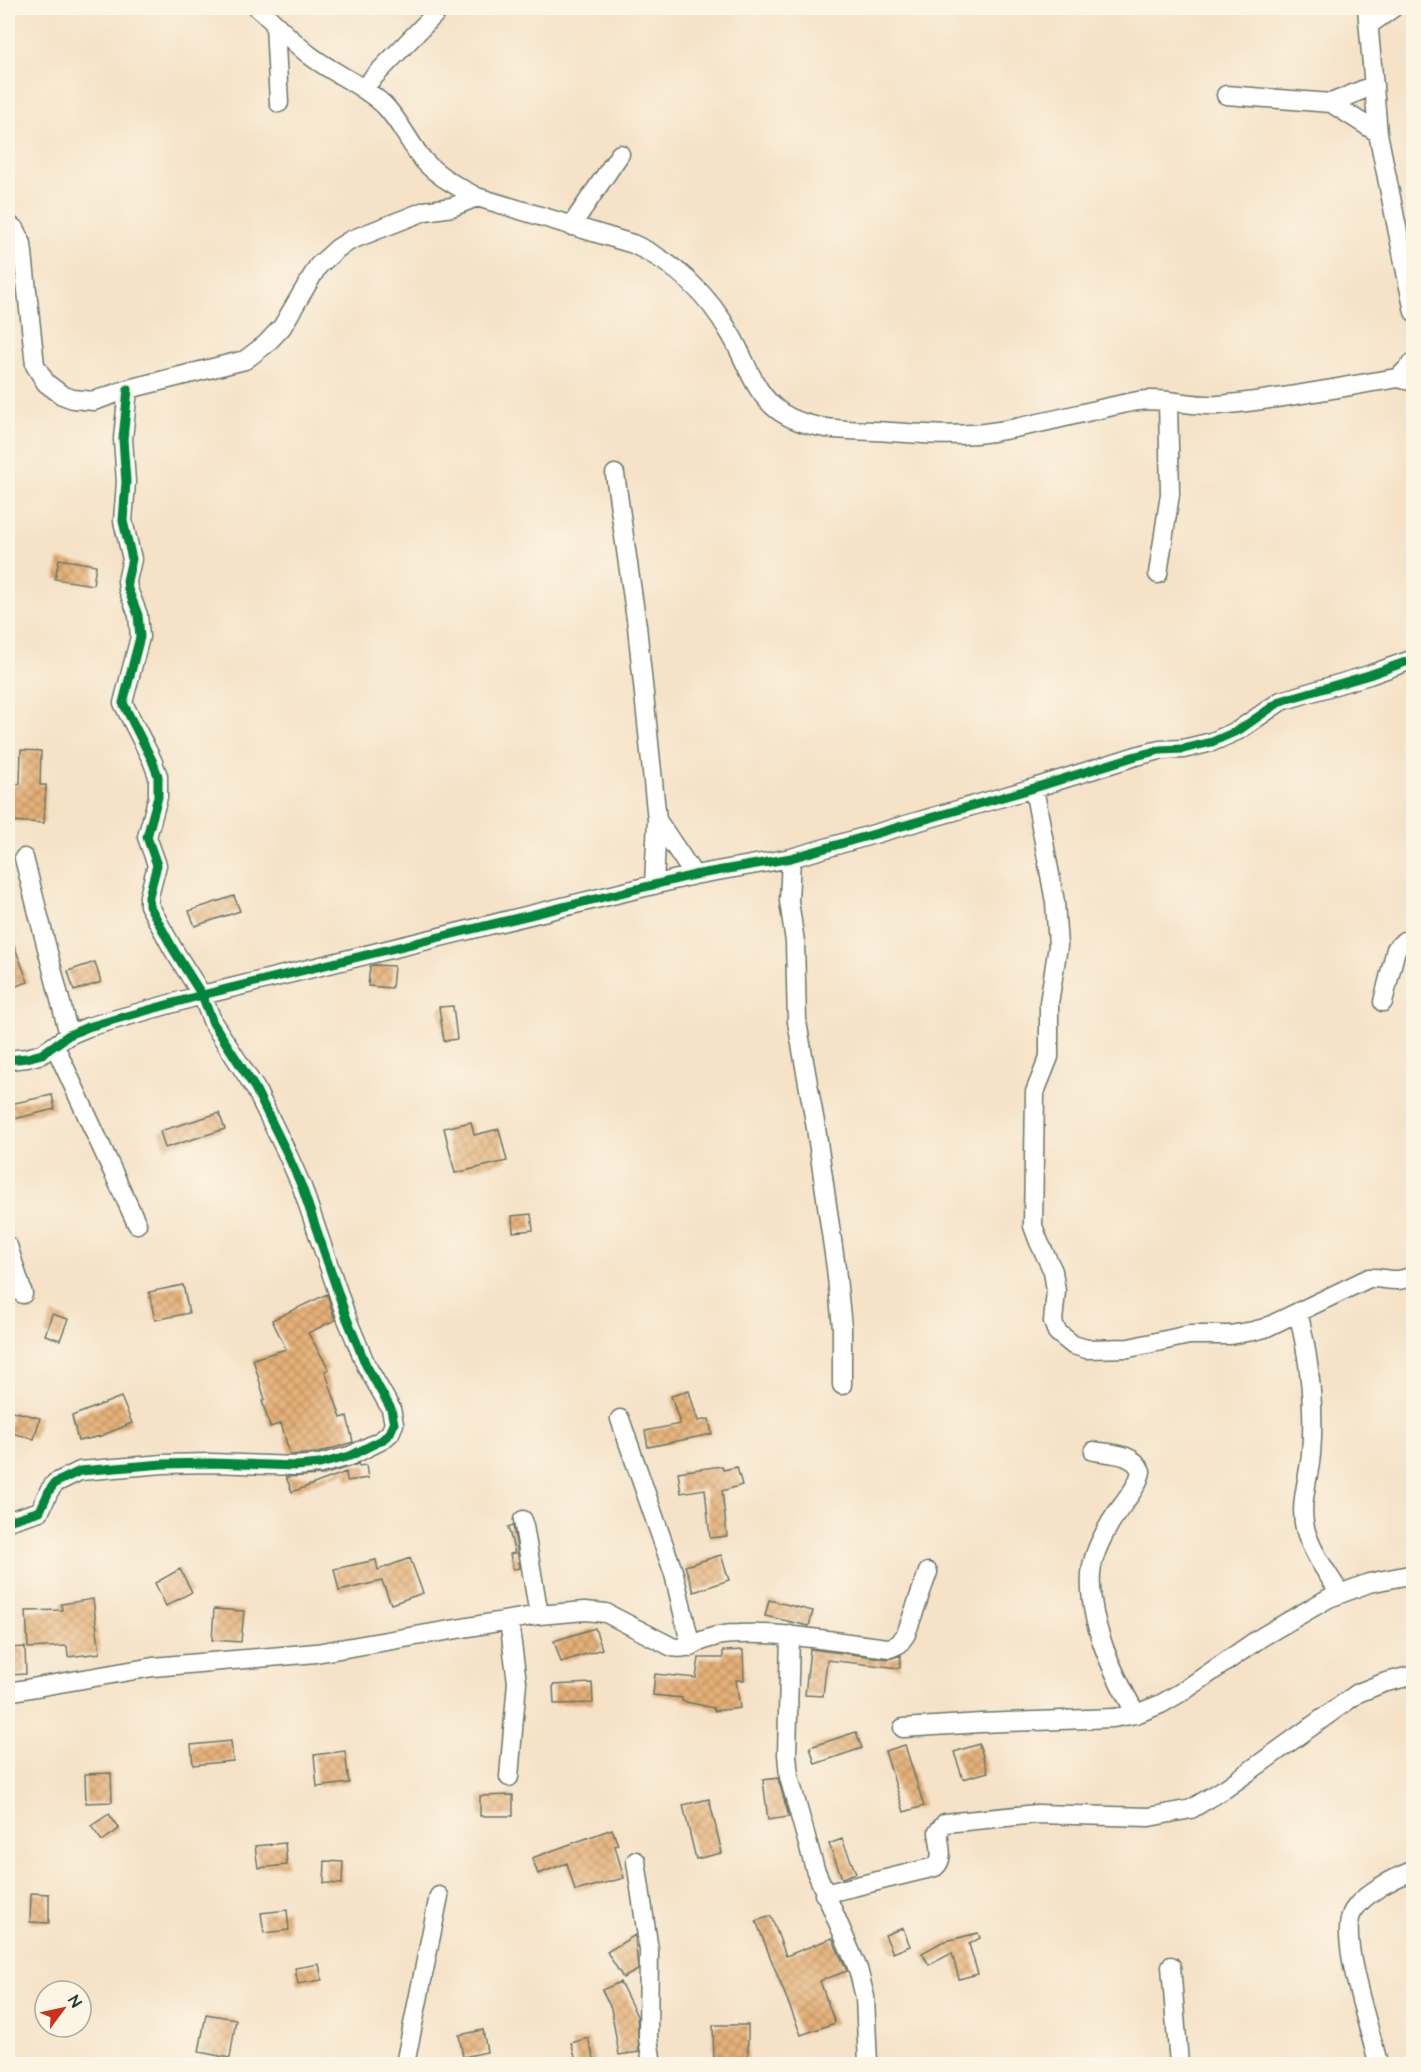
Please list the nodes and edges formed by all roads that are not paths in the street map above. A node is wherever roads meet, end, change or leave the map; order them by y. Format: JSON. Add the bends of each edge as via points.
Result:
{"nodes":[{"id":1,"x":259,"y":8,"type":"edge"},
{"id":2,"x":1392,"y":8,"type":"edge"},
{"id":3,"x":437,"y":12,"type":"dead end"},
{"id":4,"x":1368,"y":16,"type":"edge"},
{"id":5,"x":275,"y":25,"type":"junction"},
{"id":6,"x":1374,"y":85,"type":"junction"},
{"id":7,"x":363,"y":88,"type":"junction"},
{"id":8,"x":1226,"y":95,"type":"dead end"},
{"id":9,"x":279,"y":103,"type":"dead end"},
{"id":10,"x":1331,"y":103,"type":"junction"},
{"id":11,"x":1378,"y":133,"type":"junction"},
{"id":12,"x":620,"y":154,"type":"dead end"},
{"id":13,"x":455,"y":186,"type":"junction"},
{"id":14,"x":477,"y":197,"type":"junction"},
{"id":15,"x":452,"y":207,"type":"junction"},
{"id":16,"x":8,"y":224,"type":"edge"},
{"id":17,"x":572,"y":226,"type":"junction"},
{"id":18,"x":1413,"y":312,"type":"edge"},
{"id":19,"x":1413,"y":362,"type":"edge"},
{"id":20,"x":1406,"y":380,"type":"edge"},
{"id":21,"x":128,"y":389,"type":"junction"},
{"id":22,"x":1168,"y":402,"type":"junction"},
{"id":23,"x":615,"y":474,"type":"dead end"},
{"id":24,"x":1158,"y":574,"type":"dead end"},
{"id":25,"x":1413,"y":659,"type":"edge"},
{"id":26,"x":1034,"y":788,"type":"junction"},
{"id":27,"x":657,"y":820,"type":"junction"},
{"id":28,"x":24,"y":858,"type":"dead end"},
{"id":29,"x":791,"y":858,"type":"junction"},
{"id":30,"x":694,"y":875,"type":"junction"},
{"id":31,"x":654,"y":885,"type":"junction"},
{"id":32,"x":1413,"y":940,"type":"edge"},
{"id":33,"x":202,"y":995,"type":"junction"},
{"id":34,"x":1383,"y":1002,"type":"dead end"},
{"id":35,"x":62,"y":1041,"type":"junction"},
{"id":36,"x":8,"y":1060,"type":"edge"},
{"id":37,"x":136,"y":1224,"type":"dead end"},
{"id":38,"x":8,"y":1246,"type":"edge"},
{"id":39,"x":1413,"y":1275,"type":"edge"},
{"id":40,"x":23,"y":1294,"type":"dead end"},
{"id":41,"x":1298,"y":1312,"type":"junction"},
{"id":42,"x":842,"y":1385,"type":"dead end"},
{"id":43,"x":620,"y":1419,"type":"dead end"},
{"id":44,"x":1094,"y":1451,"type":"dead end"},
{"id":45,"x":523,"y":1520,"type":"dead end"},
{"id":46,"x":8,"y":1521,"type":"edge"},
{"id":47,"x":928,"y":1572,"type":"dead end"},
{"id":48,"x":1413,"y":1574,"type":"edge"},
{"id":49,"x":1340,"y":1593,"type":"junction"},
{"id":50,"x":539,"y":1615,"type":"junction"},
{"id":51,"x":509,"y":1622,"type":"junction"},
{"id":52,"x":790,"y":1635,"type":"junction"},
{"id":53,"x":691,"y":1647,"type":"junction"},
{"id":54,"x":1413,"y":1675,"type":"edge"},
{"id":55,"x":8,"y":1692,"type":"edge"},
{"id":56,"x":1136,"y":1714,"type":"junction"},
{"id":57,"x":903,"y":1728,"type":"dead end"},
{"id":58,"x":509,"y":1777,"type":"dead end"},
{"id":59,"x":636,"y":1861,"type":"dead end"},
{"id":60,"x":1413,"y":1870,"type":"edge"},
{"id":61,"x":824,"y":1894,"type":"junction"},
{"id":62,"x":439,"y":1896,"type":"dead end"},
{"id":63,"x":1171,"y":1966,"type":"dead end"},
{"id":64,"x":405,"y":2064,"type":"edge"},
{"id":65,"x":652,"y":2064,"type":"edge"},
{"id":66,"x":868,"y":2064,"type":"edge"},
{"id":67,"x":1179,"y":2064,"type":"edge"},
{"id":68,"x":1378,"y":2064,"type":"edge"}],
"edges":[{"from":1,"to":5,"type":"street"},
{"from":2,"to":4,"type":"street"},
{"from":3,"to":7,"type":"street"},
{"from":4,"to":6,"type":"street"},
{"from":5,"to":7,"type":"street","via":[[310,55]]},
{"from":5,"to":9,"type":"street"},
{"from":6,"to":10,"type":"street"},
{"from":6,"to":11,"type":"street"},
{"from":7,"to":13,"type":"street","via":[[384,105],[424,160]]},
{"from":8,"to":10,"type":"street"},
{"from":10,"to":11,"type":"street"},
{"from":11,"to":18,"type":"street"},
{"from":12,"to":17,"type":"street"},
{"from":13,"to":14,"type":"street"},
{"from":13,"to":15,"type":"street"},
{"from":14,"to":15,"type":"street"},
{"from":14,"to":17,"type":"street"},
{"from":15,"to":21,"type":"street","via":[[434,208],[351,240],[325,258],[282,327],[245,360]]},
{"from":16,"to":21,"type":"street","via":[[16,230],[22,244],[39,374],[53,389],[73,399],[94,401]]},
{"from":17,"to":22,"type":"street","via":[[652,253],[695,286],[731,335],[748,372],[768,402],[797,421],[826,428],[967,435],[1139,401]]},
{"from":19,"to":20,"type":"street"},
{"from":20,"to":22,"type":"street","via":[[1218,405]]},
{"from":21,"to":33,"type":"street","via":[[123,439],[123,521],[132,559],[128,589],[138,615],[140,637],[123,703],[158,776],[158,796],[147,837],[157,865],[149,905]]},
{"from":22,"to":24,"type":"street","via":[[1170,495]]},
{"from":23,"to":27,"type":"street"},
{"from":25,"to":26,"type":"street","via":[[1281,701],[1239,730],[1212,742],[1136,756]]},
{"from":26,"to":29,"type":"street"},
{"from":26,"to":41,"type":"street","via":[[1055,902],[1058,946],[1049,1003],[1049,1057],[1035,1092],[1033,1226],[1053,1271],[1056,1291],[1052,1314],[1057,1332],[1073,1345],[1109,1350],[1189,1335],[1253,1331]]},
{"from":27,"to":30,"type":"street"},
{"from":27,"to":31,"type":"street"},
{"from":28,"to":35,"type":"street"},
{"from":29,"to":30,"type":"street"},
{"from":29,"to":42,"type":"street","via":[[789,901],[795,942],[797,1022],[833,1245],[842,1327]]},
{"from":30,"to":31,"type":"street"},
{"from":31,"to":33,"type":"street"},
{"from":32,"to":34,"type":"street","via":[[1404,941],[1396,949]]},
{"from":33,"to":35,"type":"street","via":[[88,1027]]},
{"from":33,"to":46,"type":"street","via":[[213,1023],[255,1088],[302,1186],[354,1338],[391,1409],[392,1428],[382,1440],[350,1456],[320,1464],[211,1462],[80,1471],[55,1483],[40,1511]]},
{"from":35,"to":36,"type":"street","via":[[42,1054]]},
{"from":35,"to":37,"type":"street"},
{"from":38,"to":40,"type":"street"},
{"from":39,"to":41,"type":"street","via":[[1396,1281],[1370,1278]]},
{"from":41,"to":49,"type":"street","via":[[1309,1367],[1312,1433],[1304,1497],[1305,1527]]},
{"from":43,"to":53,"type":"street","via":[[674,1574]]},
{"from":44,"to":56,"type":"street","via":[[1132,1459],[1141,1471],[1137,1484],[1101,1540],[1091,1572],[1092,1601],[1102,1641]]},
{"from":45,"to":50,"type":"street"},
{"from":47,"to":52,"type":"street","via":[[899,1644],[890,1648]]},
{"from":48,"to":49,"type":"street"},
{"from":49,"to":56,"type":"street","via":[[1260,1638],[1185,1690]]},
{"from":50,"to":51,"type":"street"},
{"from":50,"to":53,"type":"street","via":[[606,1613],[672,1647]]},
{"from":51,"to":55,"type":"street","via":[[316,1653],[153,1667]]},
{"from":51,"to":58,"type":"street","via":[[517,1682]]},
{"from":52,"to":53,"type":"street","via":[[718,1635]]},
{"from":52,"to":61,"type":"street","via":[[789,1777]]},
{"from":54,"to":61,"type":"street","via":[[1358,1693],[1191,1809],[1149,1816],[1037,1814],[945,1823],[938,1832],[941,1859],[935,1867]]},
{"from":56,"to":57,"type":"street"},
{"from":59,"to":65,"type":"street","via":[[649,1950],[648,2038]]},
{"from":60,"to":68,"type":"street","via":[[1363,1899],[1348,1923],[1354,1970]]},
{"from":61,"to":66,"type":"street","via":[[858,1969],[865,1997]]},
{"from":62,"to":64,"type":"street"},
{"from":63,"to":67,"type":"street"}]}
